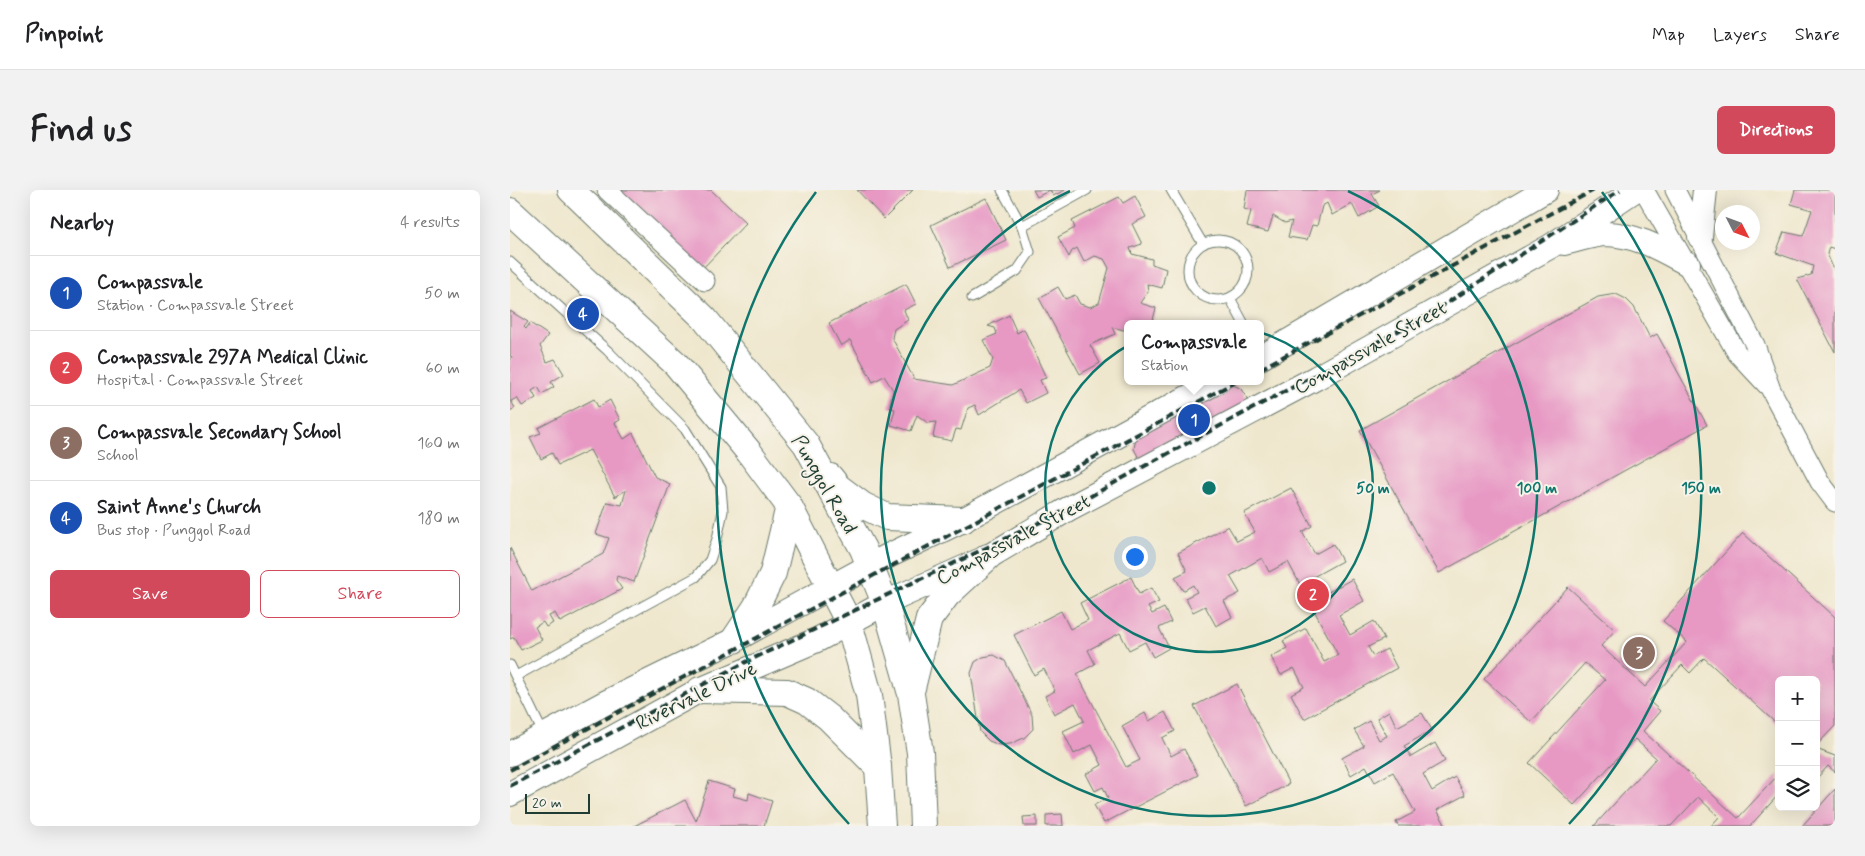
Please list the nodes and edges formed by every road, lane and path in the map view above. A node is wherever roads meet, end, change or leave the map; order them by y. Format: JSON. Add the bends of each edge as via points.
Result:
{"nodes":[{"id":1,"x":571,"y":190,"type":"edge"},
{"id":2,"x":607,"y":190,"type":"edge"},
{"id":3,"x":1002,"y":190,"type":"edge"},
{"id":4,"x":1087,"y":190,"type":"edge"},
{"id":5,"x":1171,"y":190,"type":"edge"},
{"id":6,"x":1546,"y":190,"type":"edge"},
{"id":7,"x":1635,"y":190,"type":"edge"},
{"id":8,"x":1644,"y":190,"type":"edge"},
{"id":9,"x":1676,"y":190,"type":"edge"},
{"id":10,"x":1705,"y":190,"type":"edge"},
{"id":11,"x":1525,"y":199,"type":"edge"},
{"id":12,"x":510,"y":211,"type":"edge"},
{"id":13,"x":1022,"y":226,"type":"junction"},
{"id":14,"x":1700,"y":236,"type":"junction"},
{"id":15,"x":1203,"y":244,"type":"junction"},
{"id":16,"x":1551,"y":246,"type":"junction"},
{"id":17,"x":684,"y":261,"type":"junction"},
{"id":18,"x":510,"y":262,"type":"edge"},
{"id":19,"x":1688,"y":264,"type":"junction"},
{"id":20,"x":666,"y":281,"type":"junction"},
{"id":21,"x":705,"y":281,"type":"dead end"},
{"id":22,"x":972,"y":298,"type":"dead end"},
{"id":23,"x":1230,"y":298,"type":"junction"},
{"id":24,"x":1242,"y":320,"type":"edge"},
{"id":25,"x":1264,"y":354,"type":"edge"},
{"id":26,"x":1211,"y":385,"type":"edge"},
{"id":27,"x":1771,"y":390,"type":"junction"},
{"id":28,"x":806,"y":444,"type":"junction"},
{"id":29,"x":1835,"y":502,"type":"edge"},
{"id":30,"x":789,"y":506,"type":"junction"},
{"id":31,"x":963,"y":520,"type":"junction"},
{"id":32,"x":988,"y":557,"type":"junction"},
{"id":33,"x":870,"y":566,"type":"junction"},
{"id":34,"x":830,"y":589,"type":"junction"},
{"id":35,"x":885,"y":603,"type":"junction"},
{"id":36,"x":849,"y":623,"type":"junction"},
{"id":37,"x":734,"y":640,"type":"junction"},
{"id":38,"x":510,"y":665,"type":"edge"},
{"id":39,"x":516,"y":676,"type":"junction"},
{"id":40,"x":700,"y":690,"type":"junction"},
{"id":41,"x":911,"y":694,"type":"junction"},
{"id":42,"x":544,"y":736,"type":"junction"},
{"id":43,"x":510,"y":754,"type":"edge"},
{"id":44,"x":878,"y":767,"type":"junction"},
{"id":45,"x":510,"y":794,"type":"edge"},
{"id":46,"x":882,"y":826,"type":"edge"},
{"id":47,"x":922,"y":826,"type":"edge"}],
"edges":[{"from":1,"to":20,"type":"main road","name":"Punggol Road"},
{"from":2,"to":17,"type":"street"},
{"from":3,"to":13,"type":"lane"},
{"from":4,"to":13,"type":"lane"},
{"from":5,"to":15,"type":"lane"},
{"from":6,"to":11,"type":"street"},
{"from":7,"to":16,"type":"street","name":"Compassvale Street"},
{"from":8,"to":19,"type":"street"},
{"from":9,"to":14,"type":"street"},
{"from":10,"to":14,"type":"street"},
{"from":11,"to":25,"type":"street"},
{"from":12,"to":30,"type":"main road","via":[[676,364]]},
{"from":13,"to":22,"type":"lane","via":[[1030,252],[1026,260],[1017,271]]},
{"from":14,"to":27,"type":"street","via":[[1755,345]]},
{"from":15,"to":23,"type":"lane","via":[[1189,262],[1191,284],[1208,299]]},
{"from":15,"to":23,"type":"lane","via":[[1224,241],[1242,252],[1248,272],[1239,292]]},
{"from":16,"to":19,"type":"street","via":[[1606,234],[1647,242]]},
{"from":16,"to":32,"type":"street","name":"Compassvale Street","via":[[1316,378],[1100,492]]},
{"from":17,"to":20,"type":"street"},
{"from":17,"to":21,"type":"street"},
{"from":18,"to":39,"type":"lane","via":[[608,351],[685,430],[721,487],[723,511],[710,560],[696,577]]},
{"from":19,"to":27,"type":"street","via":[[1737,353]]},
{"from":20,"to":28,"type":"main road","name":"Punggol Road","via":[[704,318]]},
{"from":23,"to":24,"type":"lane"},
{"from":26,"to":31,"type":"street","name":"Compassvale Street"},
{"from":27,"to":29,"type":"street","via":[[1820,482]]},
{"from":28,"to":31,"type":"main road","via":[[838,487],[862,505],[887,517]]},
{"from":28,"to":33,"type":"main road","name":"Punggol Road"},
{"from":30,"to":34,"type":"main road"},
{"from":30,"to":37,"type":"main road","via":[[773,574]]},
{"from":31,"to":33,"type":"street","name":"Compassvale Street"},
{"from":32,"to":35,"type":"street","name":"Compassvale Street"},
{"from":32,"to":41,"type":"main road","via":[[947,595],[929,619]]},
{"from":33,"to":34,"type":"street","name":"Rivervale Drive"},
{"from":33,"to":35,"type":"main road","name":"Punggol Road"},
{"from":34,"to":36,"type":"main road"},
{"from":34,"to":37,"type":"street","name":"Rivervale Drive"},
{"from":35,"to":36,"type":"street","name":"Rivervale Drive"},
{"from":35,"to":41,"type":"main road","name":"Punggol Road"},
{"from":36,"to":40,"type":"street","name":"Rivervale Drive"},
{"from":36,"to":44,"type":"main road","via":[[869,695]]},
{"from":37,"to":42,"type":"street","name":"Rivervale Drive"},
{"from":38,"to":39,"type":"lane"},
{"from":39,"to":42,"type":"lane"},
{"from":40,"to":44,"type":"main road","via":[[787,692],[807,701],[829,718]]},
{"from":40,"to":45,"type":"street","name":"Rivervale Drive"},
{"from":41,"to":47,"type":"main road","name":"Punggol Road","via":[[920,753]]},
{"from":42,"to":43,"type":"street","name":"Rivervale Drive"},
{"from":44,"to":46,"type":"main road"}]}
